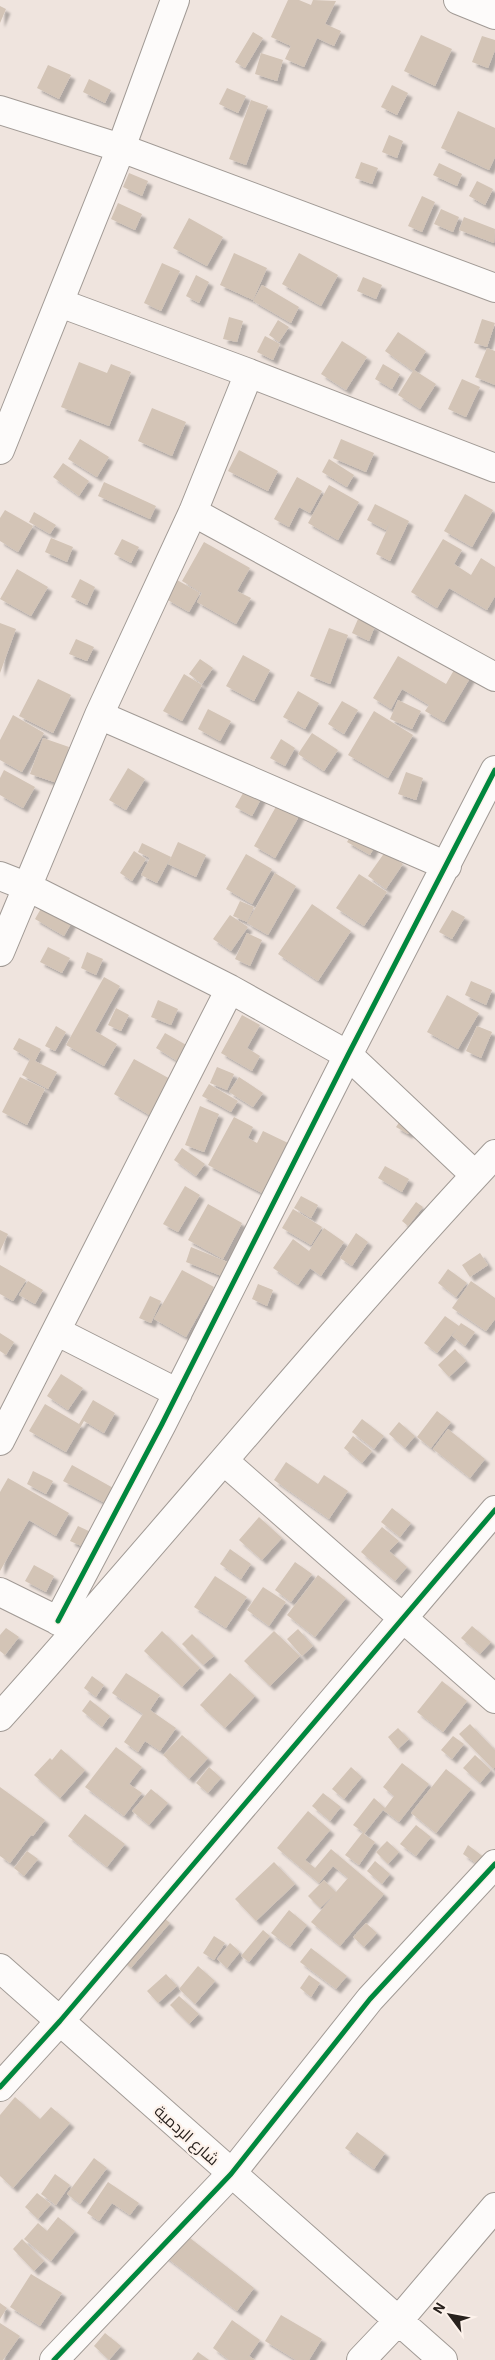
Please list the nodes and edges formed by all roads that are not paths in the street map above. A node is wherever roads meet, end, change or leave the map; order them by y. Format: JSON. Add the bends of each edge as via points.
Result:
{"nodes":[{"id":1,"x":175,"y":0,"type":"edge"},
{"id":2,"x":458,"y":0,"type":"edge"},
{"id":3,"x":495,"y":14,"type":"edge"},
{"id":4,"x":0,"y":110,"type":"edge"},
{"id":5,"x":121,"y":148,"type":"junction"},
{"id":6,"x":493,"y":281,"type":"edge"},
{"id":7,"x":60,"y":303,"type":"junction"},
{"id":8,"x":249,"y":373,"type":"junction"},
{"id":9,"x":0,"y":450,"type":"edge"},
{"id":10,"x":495,"y":468,"type":"edge"},
{"id":11,"x":193,"y":512,"type":"junction"},
{"id":12,"x":495,"y":677,"type":"edge"},
{"id":13,"x":99,"y":716,"type":"junction"},
{"id":14,"x":495,"y":770,"type":"edge"},
{"id":15,"x":447,"y":866,"type":"junction"},
{"id":16,"x":0,"y":876,"type":"edge"},
{"id":17,"x":28,"y":887,"type":"junction"},
{"id":18,"x":0,"y":952,"type":"edge"},
{"id":19,"x":230,"y":989,"type":"junction"},
{"id":20,"x":348,"y":1054,"type":"junction"},
{"id":21,"x":495,"y":1154,"type":"edge"},
{"id":22,"x":475,"y":1175,"type":"junction"},
{"id":23,"x":56,"y":1331,"type":"junction"},
{"id":24,"x":178,"y":1393,"type":"junction"},
{"id":25,"x":0,"y":1441,"type":"edge"},
{"id":26,"x":224,"y":1461,"type":"junction"},
{"id":27,"x":495,"y":1510,"type":"edge"},
{"id":28,"x":0,"y":1592,"type":"edge"},
{"id":29,"x":403,"y":1616,"type":"junction"},
{"id":30,"x":68,"y":1626,"type":"junction"},
{"id":31,"x":495,"y":1699,"type":"edge"},
{"id":32,"x":0,"y":1716,"type":"edge"},
{"id":33,"x":495,"y":1864,"type":"edge"},
{"id":34,"x":0,"y":1968,"type":"edge"},
{"id":35,"x":60,"y":2021,"type":"junction"},
{"id":36,"x":0,"y":2087,"type":"edge"},
{"id":37,"x":232,"y":2174,"type":"junction"},
{"id":38,"x":495,"y":2207,"type":"edge"},
{"id":39,"x":398,"y":2320,"type":"junction"},
{"id":40,"x":54,"y":2360,"type":"edge"},
{"id":41,"x":361,"y":2360,"type":"edge"},
{"id":42,"x":443,"y":2360,"type":"edge"}],
"edges":[{"from":1,"to":5,"type":"street"},
{"from":2,"to":3,"type":"street"},
{"from":4,"to":5,"type":"street"},
{"from":5,"to":6,"type":"street"},
{"from":5,"to":7,"type":"street"},
{"from":7,"to":8,"type":"street"},
{"from":7,"to":9,"type":"street"},
{"from":8,"to":10,"type":"street"},
{"from":8,"to":11,"type":"street"},
{"from":11,"to":12,"type":"street"},
{"from":11,"to":13,"type":"street"},
{"from":13,"to":15,"type":"street"},
{"from":13,"to":17,"type":"street"},
{"from":14,"to":15,"type":"street"},
{"from":15,"to":20,"type":"street"},
{"from":16,"to":17,"type":"street"},
{"from":17,"to":18,"type":"street"},
{"from":17,"to":19,"type":"street"},
{"from":19,"to":20,"type":"street"},
{"from":19,"to":23,"type":"street"},
{"from":20,"to":22,"type":"street"},
{"from":20,"to":24,"type":"street"},
{"from":21,"to":22,"type":"street"},
{"from":22,"to":26,"type":"street"},
{"from":23,"to":24,"type":"street"},
{"from":23,"to":25,"type":"street"},
{"from":24,"to":30,"type":"street"},
{"from":26,"to":29,"type":"street"},
{"from":26,"to":30,"type":"street"},
{"from":27,"to":29,"type":"street"},
{"from":28,"to":30,"type":"street"},
{"from":29,"to":31,"type":"street"},
{"from":29,"to":35,"type":"street"},
{"from":30,"to":32,"type":"street"},
{"from":33,"to":37,"type":"street","via":[[370,1999]]},
{"from":34,"to":35,"type":"street","name":"شارع الردمية"},
{"from":35,"to":36,"type":"street"},
{"from":35,"to":37,"type":"street","name":"شارع الردمية"},
{"from":37,"to":39,"type":"street","name":"شارع الردمية"},
{"from":37,"to":40,"type":"street"},
{"from":38,"to":39,"type":"street"},
{"from":39,"to":41,"type":"street"},
{"from":39,"to":42,"type":"street","name":"شارع الردمية"}]}
